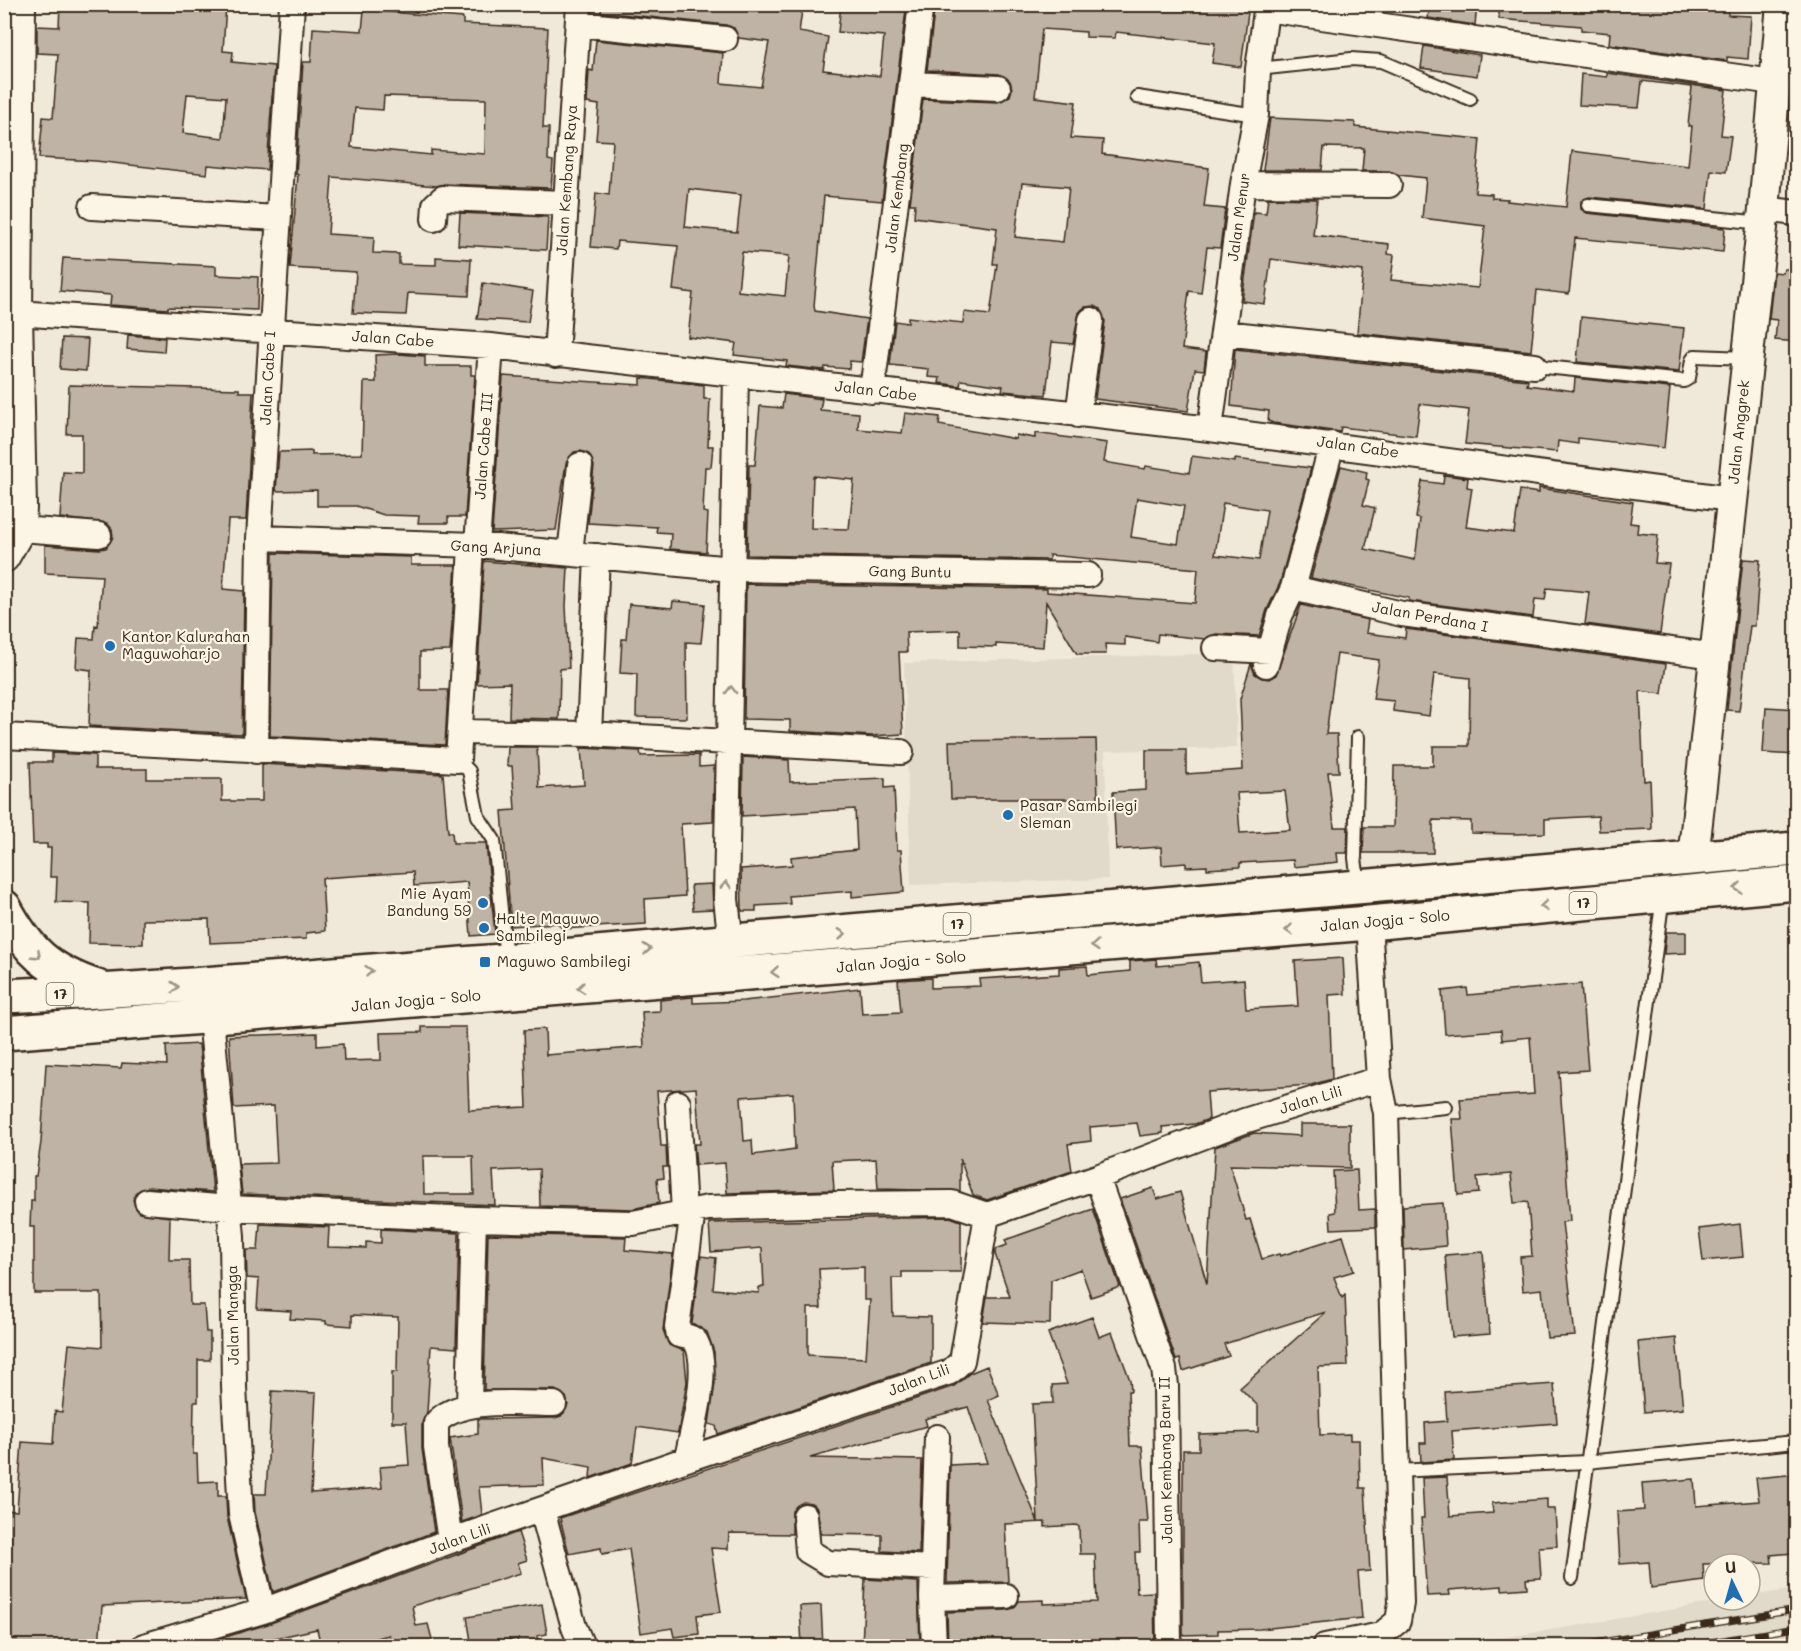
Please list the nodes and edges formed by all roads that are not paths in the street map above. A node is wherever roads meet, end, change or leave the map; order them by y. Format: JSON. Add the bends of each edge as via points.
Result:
{"nodes":[{"id":1,"x":21,"y":4,"type":"edge"},
{"id":2,"x":292,"y":4,"type":"edge"},
{"id":3,"x":921,"y":4,"type":"edge"},
{"id":4,"x":1782,"y":4,"type":"edge"},
{"id":5,"x":1266,"y":7,"type":"edge"},
{"id":6,"x":578,"y":14,"type":"edge"},
{"id":7,"x":725,"y":39,"type":"dead end"},
{"id":8,"x":1258,"y":69,"type":"junction"},
{"id":9,"x":1785,"y":83,"type":"edge"},
{"id":10,"x":911,"y":84,"type":"junction"},
{"id":11,"x":998,"y":88,"type":"dead end"},
{"id":12,"x":1137,"y":97,"type":"dead end"},
{"id":13,"x":1470,"y":99,"type":"dead end"},
{"id":14,"x":1256,"y":115,"type":"junction"},
{"id":15,"x":1243,"y":184,"type":"junction"},
{"id":16,"x":1389,"y":185,"type":"dead end"},
{"id":17,"x":564,"y":203,"type":"junction"},
{"id":18,"x":1588,"y":205,"type":"dead end"},
{"id":19,"x":92,"y":207,"type":"dead end"},
{"id":20,"x":1797,"y":213,"type":"edge"},
{"id":21,"x":1763,"y":216,"type":"junction"},
{"id":22,"x":278,"y":218,"type":"junction"},
{"id":23,"x":434,"y":219,"type":"dead end"},
{"id":24,"x":17,"y":313,"type":"junction"},
{"id":25,"x":1091,"y":320,"type":"dead end"},
{"id":26,"x":271,"y":330,"type":"junction"},
{"id":27,"x":1223,"y":333,"type":"junction"},
{"id":28,"x":491,"y":346,"type":"junction"},
{"id":29,"x":556,"y":356,"type":"junction"},
{"id":30,"x":1747,"y":358,"type":"junction"},
{"id":31,"x":1535,"y":366,"type":"joint"},
{"id":32,"x":736,"y":375,"type":"junction"},
{"id":33,"x":872,"y":391,"type":"junction"},
{"id":34,"x":1078,"y":415,"type":"junction"},
{"id":35,"x":1210,"y":429,"type":"junction"},
{"id":36,"x":1332,"y":444,"type":"junction"},
{"id":37,"x":580,"y":465,"type":"dead end"},
{"id":38,"x":1731,"y":499,"type":"junction"},
{"id":39,"x":20,"y":529,"type":"junction"},
{"id":40,"x":99,"y":535,"type":"dead end"},
{"id":41,"x":259,"y":538,"type":"junction"},
{"id":42,"x":474,"y":546,"type":"junction"},
{"id":43,"x":570,"y":554,"type":"junction"},
{"id":44,"x":597,"y":556,"type":"junction"},
{"id":45,"x":4,"y":557,"type":"edge"},
{"id":46,"x":732,"y":569,"type":"junction"},
{"id":47,"x":1088,"y":575,"type":"dead end"},
{"id":48,"x":1293,"y":588,"type":"junction"},
{"id":49,"x":1215,"y":648,"type":"dead end"},
{"id":50,"x":1716,"y":657,"type":"junction"},
{"id":51,"x":460,"y":732,"type":"junction"},
{"id":52,"x":589,"y":734,"type":"junction"},
{"id":53,"x":4,"y":736,"type":"edge"},
{"id":54,"x":1358,"y":737,"type":"dead end"},
{"id":55,"x":731,"y":741,"type":"junction"},
{"id":56,"x":256,"y":751,"type":"junction"},
{"id":57,"x":901,"y":752,"type":"dead end"},
{"id":58,"x":458,"y":760,"type":"junction"},
{"id":59,"x":1797,"y":849,"type":"edge"},
{"id":60,"x":1693,"y":858,"type":"junction"},
{"id":61,"x":1797,"y":883,"type":"edge"},
{"id":62,"x":1359,"y":890,"type":"junction"},
{"id":63,"x":1663,"y":895,"type":"junction"},
{"id":64,"x":4,"y":907,"type":"edge"},
{"id":65,"x":1369,"y":923,"type":"junction"},
{"id":66,"x":731,"y":943,"type":"junction"},
{"id":67,"x":506,"y":960,"type":"junction"},
{"id":68,"x":116,"y":991,"type":"junction"},
{"id":69,"x":4,"y":996,"type":"edge"},
{"id":70,"x":211,"y":1018,"type":"junction"},
{"id":71,"x":4,"y":1033,"type":"edge"},
{"id":72,"x":1379,"y":1079,"type":"junction"},
{"id":73,"x":678,"y":1103,"type":"dead end"},
{"id":74,"x":1446,"y":1107,"type":"dead end"},
{"id":75,"x":1386,"y":1113,"type":"junction"},
{"id":76,"x":1096,"y":1178,"type":"junction"},
{"id":77,"x":147,"y":1201,"type":"dead end"},
{"id":78,"x":229,"y":1208,"type":"junction"},
{"id":79,"x":689,"y":1212,"type":"junction"},
{"id":80,"x":987,"y":1215,"type":"junction"},
{"id":81,"x":474,"y":1219,"type":"junction"},
{"id":82,"x":554,"y":1404,"type":"dead end"},
{"id":83,"x":469,"y":1405,"type":"junction"},
{"id":84,"x":937,"y":1437,"type":"dead end"},
{"id":85,"x":1797,"y":1442,"type":"edge"},
{"id":86,"x":687,"y":1459,"type":"junction"},
{"id":87,"x":1586,"y":1462,"type":"junction"},
{"id":88,"x":1396,"y":1471,"type":"junction"},
{"id":89,"x":542,"y":1510,"type":"junction"},
{"id":90,"x":805,"y":1516,"type":"dead end"},
{"id":91,"x":450,"y":1541,"type":"junction"},
{"id":92,"x":933,"y":1568,"type":"junction"},
{"id":93,"x":1572,"y":1578,"type":"dead end"},
{"id":94,"x":1006,"y":1596,"type":"dead end"},
{"id":95,"x":932,"y":1599,"type":"junction"},
{"id":96,"x":262,"y":1611,"type":"junction"},
{"id":97,"x":144,"y":1647,"type":"edge"},
{"id":98,"x":582,"y":1647,"type":"edge"},
{"id":99,"x":934,"y":1647,"type":"edge"},
{"id":100,"x":1169,"y":1647,"type":"edge"},
{"id":101,"x":1325,"y":1647,"type":"edge"}],
"edges":[{"from":1,"to":24,"type":"street"},
{"from":2,"to":22,"type":"street","name":"Jalan Cabe I"},
{"from":3,"to":10,"type":"street","name":"Jalan Kembang"},
{"from":4,"to":9,"type":"street","name":"Jalan Anggrek"},
{"from":5,"to":8,"type":"street","name":"Jalan Menur"},
{"from":5,"to":9,"type":"street"},
{"from":6,"to":7,"type":"street"},
{"from":6,"to":17,"type":"street","name":"Jalan Kembang Raya"},
{"from":8,"to":13,"type":"lane","via":[[1351,59],[1381,61]]},
{"from":8,"to":14,"type":"street","name":"Jalan Menur"},
{"from":9,"to":21,"type":"street","name":"Jalan Anggrek"},
{"from":10,"to":11,"type":"street"},
{"from":10,"to":33,"type":"street","name":"Jalan Kembang"},
{"from":12,"to":14,"type":"lane"},
{"from":14,"to":15,"type":"street","name":"Jalan Menur"},
{"from":15,"to":16,"type":"street"},
{"from":15,"to":27,"type":"street","name":"Jalan Menur"},
{"from":17,"to":23,"type":"street","via":[[443,198],[435,205]]},
{"from":17,"to":29,"type":"street","name":"Jalan Kembang Raya"},
{"from":18,"to":21,"type":"lane"},
{"from":19,"to":22,"type":"street"},
{"from":20,"to":21,"type":"street"},
{"from":21,"to":30,"type":"street","name":"Jalan Anggrek"},
{"from":22,"to":26,"type":"street","name":"Jalan Cabe I"},
{"from":24,"to":26,"type":"street","name":"Jalan Cabe"},
{"from":24,"to":39,"type":"street"},
{"from":25,"to":34,"type":"street"},
{"from":26,"to":28,"type":"street","name":"Jalan Cabe"},
{"from":26,"to":41,"type":"street","name":"Jalan Cabe I"},
{"from":27,"to":31,"type":"street"},
{"from":27,"to":35,"type":"street","name":"Jalan Menur"},
{"from":28,"to":29,"type":"street","name":"Jalan Cabe"},
{"from":28,"to":42,"type":"street","name":"Jalan Cabe III"},
{"from":29,"to":32,"type":"street","name":"Jalan Cabe"},
{"from":30,"to":31,"type":"lane","via":[[1695,356],[1689,378],[1684,381]]},
{"from":30,"to":38,"type":"street","name":"Jalan Anggrek"},
{"from":32,"to":33,"type":"street","name":"Jalan Cabe"},
{"from":32,"to":46,"type":"street"},
{"from":33,"to":34,"type":"street","name":"Jalan Cabe"},
{"from":34,"to":35,"type":"street","name":"Jalan Cabe"},
{"from":35,"to":36,"type":"street","name":"Jalan Cabe"},
{"from":36,"to":38,"type":"street","name":"Jalan Cabe"},
{"from":36,"to":48,"type":"street"},
{"from":37,"to":43,"type":"street"},
{"from":38,"to":50,"type":"street","name":"Jalan Anggrek"},
{"from":39,"to":40,"type":"street"},
{"from":39,"to":45,"type":"street"},
{"from":41,"to":42,"type":"street","name":"Gang Arjuna"},
{"from":41,"to":56,"type":"street","name":"Jalan Cabe I"},
{"from":42,"to":43,"type":"street","name":"Gang Arjuna"},
{"from":42,"to":51,"type":"street","name":"Jalan Cabe III"},
{"from":43,"to":44,"type":"street","name":"Gang Arjuna"},
{"from":44,"to":46,"type":"street","name":"Gang Arjuna"},
{"from":44,"to":52,"type":"street"},
{"from":46,"to":47,"type":"street","name":"Gang Buntu"},
{"from":55,"to":46,"type":"street","one_way":true},
{"from":48,"to":49,"type":"street","via":[[1268,658]]},
{"from":48,"to":50,"type":"street","name":"Jalan Perdana I","via":[[1402,614]]},
{"from":50,"to":60,"type":"street","name":"Jalan Anggrek"},
{"from":51,"to":52,"type":"street"},
{"from":51,"to":58,"type":"street","name":"Jalan Cabe III"},
{"from":52,"to":55,"type":"street"},
{"from":53,"to":56,"type":"street"},
{"from":54,"to":62,"type":"lane","via":[[1355,858]]},
{"from":55,"to":57,"type":"street"},
{"from":66,"to":55,"type":"street","one_way":true,"via":[[726,899]]},
{"from":56,"to":58,"type":"street"},
{"from":58,"to":67,"type":"lane","via":[[469,771],[478,816],[494,840]]},
{"from":59,"to":60,"type":"highway","number":"17"},
{"from":60,"to":62,"type":"highway","number":"17"},
{"from":61,"to":63,"type":"highway","name":"Jalan Jogja - Solo","number":"17","one_way":true},
{"from":66,"to":62,"type":"highway","number":"17","one_way":true},
{"from":63,"to":65,"type":"highway","name":"Jalan Jogja - Solo","number":"17","one_way":true},
{"from":63,"to":87,"type":"lane"},
{"from":64,"to":68,"type":"highway","one_way":true,"via":[[32,952],[51,967],[72,979]]},
{"from":65,"to":70,"type":"highway","name":"Jalan Jogja - Solo","number":"17","one_way":true},
{"from":65,"to":72,"type":"street"},
{"from":67,"to":66,"type":"highway","number":"17","one_way":true},
{"from":68,"to":67,"type":"highway","number":"17","one_way":true},
{"from":68,"to":69,"type":"highway","number":"17"},
{"from":70,"to":71,"type":"highway","name":"Jalan Jogja - Solo","number":"17"},
{"from":70,"to":78,"type":"street","name":"Jalan Mangga"},
{"from":72,"to":75,"type":"street"},
{"from":72,"to":76,"type":"street","name":"Jalan Lili","via":[[1244,1121]]},
{"from":73,"to":79,"type":"street"},
{"from":74,"to":75,"type":"lane"},
{"from":75,"to":88,"type":"street"},
{"from":76,"to":80,"type":"street","name":"Jalan Lili"},
{"from":76,"to":100,"type":"street","name":"Jalan Kembang Baru II","via":[[1164,1369]]},
{"from":77,"to":78,"type":"street"},
{"from":78,"to":81,"type":"street"},
{"from":78,"to":96,"type":"street","name":"Jalan Mangga","via":[[241,1514]]},
{"from":79,"to":80,"type":"street","via":[[952,1203]]},
{"from":79,"to":81,"type":"street","via":[[633,1222]]},
{"from":79,"to":86,"type":"street","via":[[677,1327],[679,1335],[696,1342],[703,1365]]},
{"from":80,"to":86,"type":"street","name":"Jalan Lili","via":[[962,1361],[950,1372]]},
{"from":81,"to":83,"type":"street"},
{"from":82,"to":83,"type":"street"},
{"from":83,"to":91,"type":"street","via":[[442,1415],[436,1423]]},
{"from":84,"to":92,"type":"street"},
{"from":85,"to":87,"type":"lane"},
{"from":86,"to":89,"type":"street","name":"Jalan Lili"},
{"from":87,"to":88,"type":"lane"},
{"from":87,"to":93,"type":"lane"},
{"from":88,"to":101,"type":"street","via":[[1401,1603],[1398,1621],[1381,1635]]},
{"from":89,"to":91,"type":"street","name":"Jalan Lili"},
{"from":89,"to":98,"type":"street"},
{"from":90,"to":92,"type":"street","via":[[808,1551],[828,1563]]},
{"from":91,"to":96,"type":"street","name":"Jalan Lili"},
{"from":92,"to":95,"type":"street"},
{"from":94,"to":95,"type":"street"},
{"from":95,"to":99,"type":"street"},
{"from":96,"to":97,"type":"street","name":"Jalan Lili"}]}
